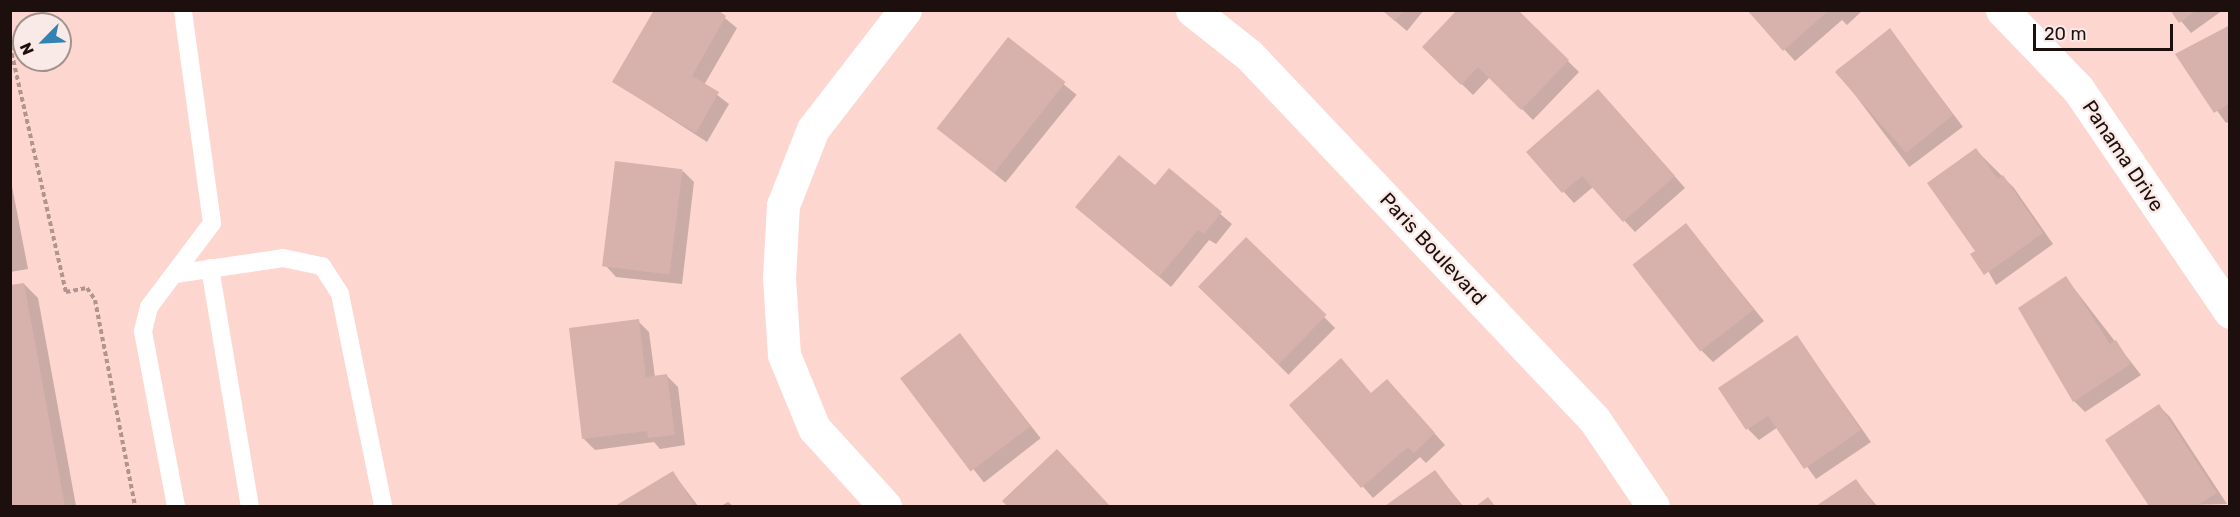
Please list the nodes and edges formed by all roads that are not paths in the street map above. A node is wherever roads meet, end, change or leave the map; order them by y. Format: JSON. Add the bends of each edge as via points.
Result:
{"nodes":[{"id":1,"x":183,"y":10,"type":"edge"},
{"id":2,"x":905,"y":10,"type":"edge"},
{"id":3,"x":1192,"y":10,"type":"edge"},
{"id":4,"x":2002,"y":10,"type":"edge"},
{"id":5,"x":210,"y":268,"type":"junction"},
{"id":6,"x":175,"y":274,"type":"junction"},
{"id":7,"x":2229,"y":312,"type":"edge"},
{"id":8,"x":176,"y":507,"type":"edge"},
{"id":9,"x":250,"y":507,"type":"edge"},
{"id":10,"x":383,"y":507,"type":"edge"},
{"id":11,"x":885,"y":507,"type":"edge"},
{"id":12,"x":1653,"y":507,"type":"edge"}],
"edges":[{"from":1,"to":6,"type":"lane","via":[[212,223]]},
{"from":2,"to":11,"type":"street","via":[[813,129],[783,205],[779,278],[784,355],[814,428]]},
{"from":3,"to":12,"type":"street","name":"Paris Boulevard","via":[[1250,55],[1594,419]]},
{"from":4,"to":7,"type":"street","name":"Panama Drive","via":[[2078,89]]},
{"from":5,"to":6,"type":"lane"},
{"from":5,"to":9,"type":"lane"},
{"from":5,"to":10,"type":"lane","via":[[283,258],[322,267],[340,294]]},
{"from":6,"to":8,"type":"lane","via":[[149,307],[143,331]]}]}
